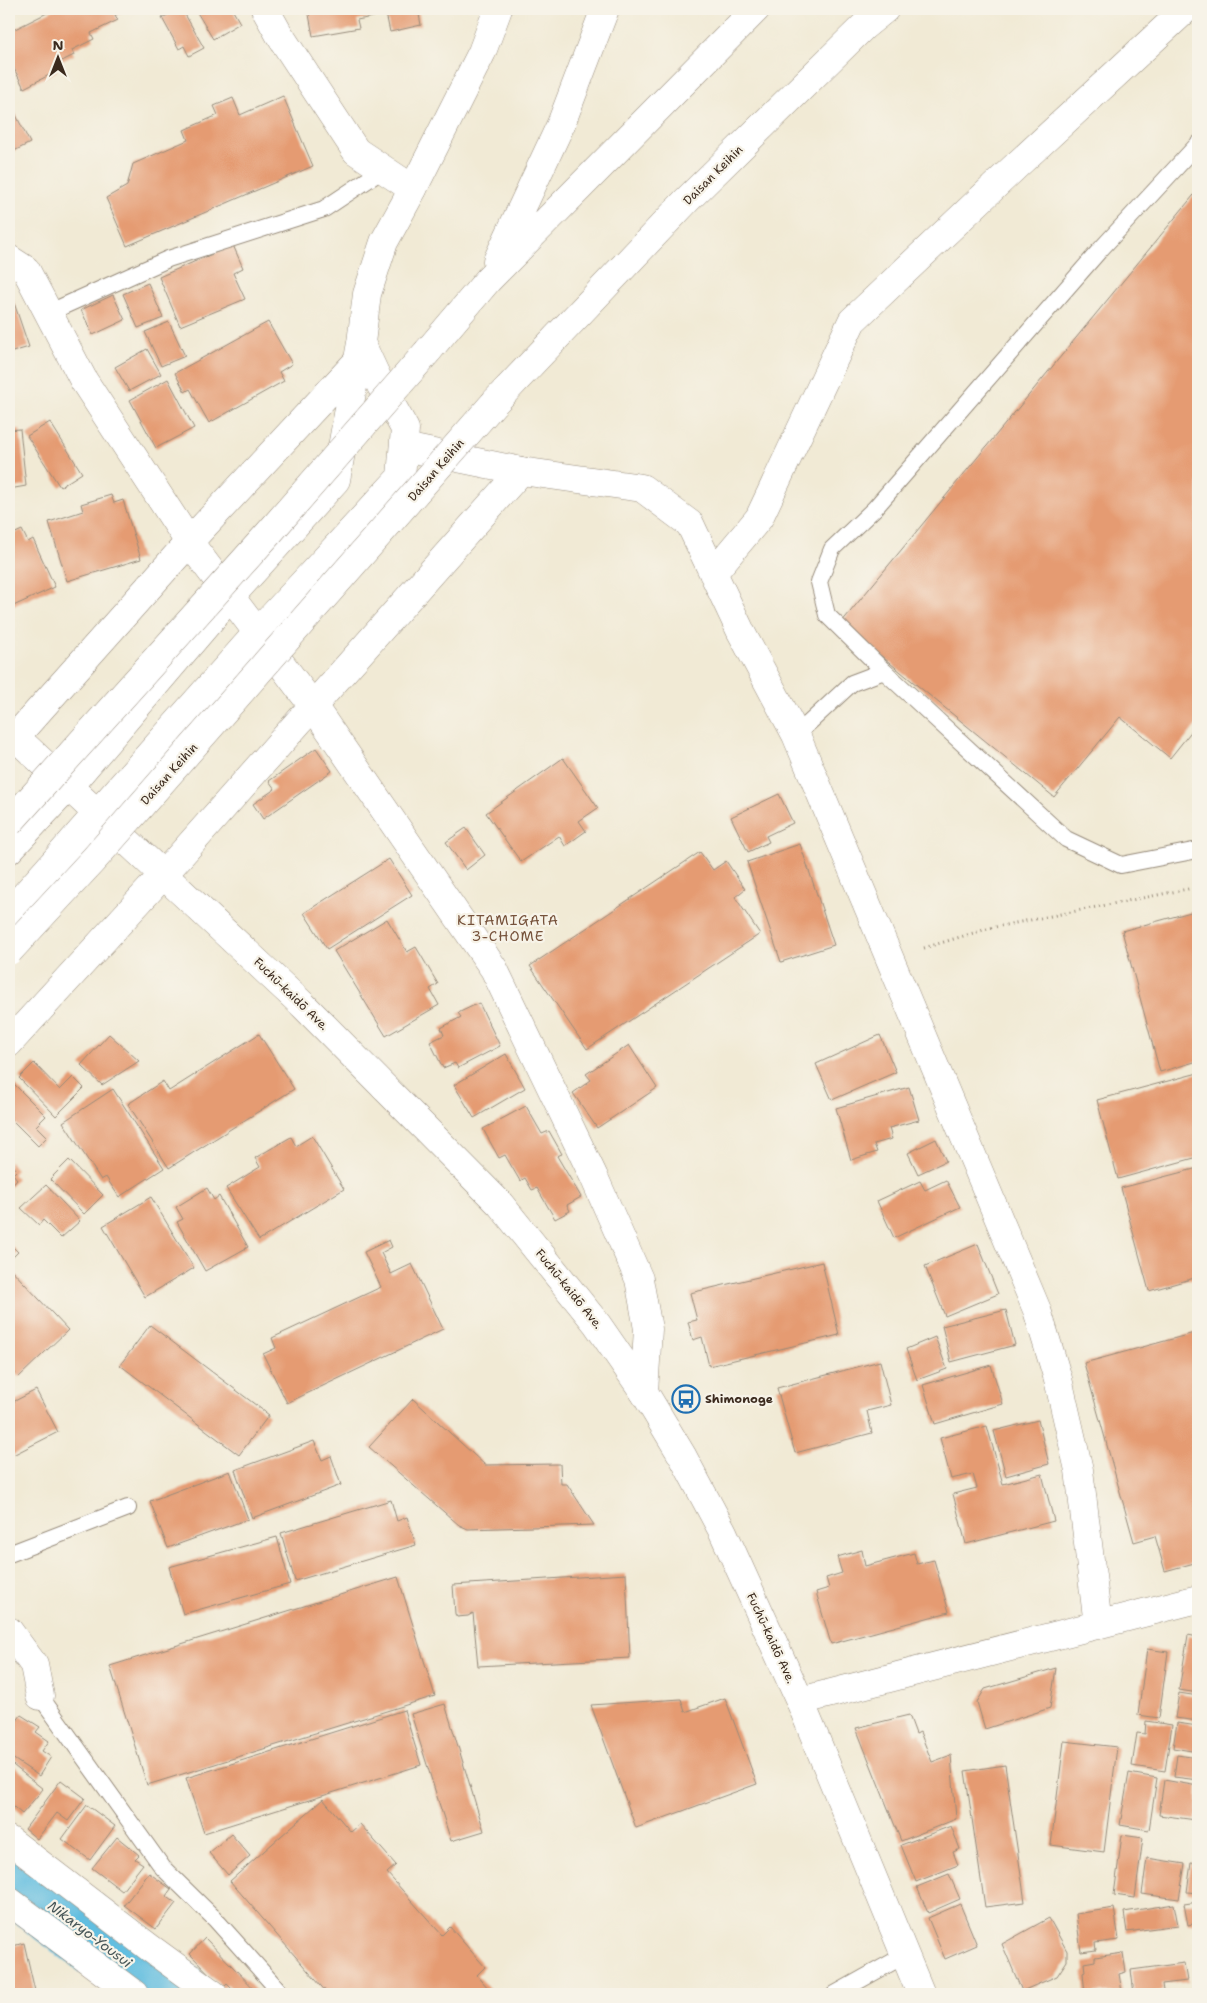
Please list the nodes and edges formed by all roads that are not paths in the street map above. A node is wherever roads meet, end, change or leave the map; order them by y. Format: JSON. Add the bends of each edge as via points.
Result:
{"nodes":[{"id":1,"x":265,"y":9,"type":"edge"},
{"id":2,"x":498,"y":9,"type":"edge"},
{"id":3,"x":605,"y":9,"type":"edge"},
{"id":4,"x":756,"y":9,"type":"edge"},
{"id":5,"x":885,"y":9,"type":"edge"},
{"id":6,"x":1186,"y":9,"type":"edge"},
{"id":7,"x":1198,"y":144,"type":"edge"},
{"id":8,"x":384,"y":169,"type":"junction"},
{"id":9,"x":414,"y":189,"type":"junction"},
{"id":10,"x":9,"y":259,"type":"edge"},
{"id":11,"x":488,"y":280,"type":"junction"},
{"id":12,"x":48,"y":314,"type":"junction"},
{"id":13,"x":359,"y":353,"type":"junction"},
{"id":14,"x":404,"y":447,"type":"junction"},
{"id":15,"x":521,"y":472,"type":"junction"},
{"id":16,"x":189,"y":542,"type":"junction"},
{"id":17,"x":713,"y":573,"type":"junction"},
{"id":18,"x":230,"y":597,"type":"junction"},
{"id":19,"x":257,"y":633,"type":"junction"},
{"id":20,"x":884,"y":671,"type":"junction"},
{"id":21,"x":313,"y":706,"type":"junction"},
{"id":22,"x":796,"y":735,"type":"junction"},
{"id":23,"x":11,"y":737,"type":"edge"},
{"id":24,"x":69,"y":786,"type":"junction"},
{"id":25,"x":98,"y":813,"type":"junction"},
{"id":26,"x":9,"y":824,"type":"edge"},
{"id":27,"x":9,"y":850,"type":"edge"},
{"id":28,"x":1198,"y":850,"type":"edge"},
{"id":29,"x":164,"y":874,"type":"junction"},
{"id":30,"x":9,"y":913,"type":"edge"},
{"id":31,"x":9,"y":952,"type":"edge"},
{"id":32,"x":9,"y":1044,"type":"edge"},
{"id":33,"x":644,"y":1392,"type":"junction"},
{"id":34,"x":128,"y":1508,"type":"dead end"},
{"id":35,"x":9,"y":1554,"type":"edge"},
{"id":36,"x":1198,"y":1599,"type":"edge"},
{"id":37,"x":1098,"y":1625,"type":"junction"},
{"id":38,"x":9,"y":1631,"type":"edge"},
{"id":39,"x":40,"y":1696,"type":"joint"},
{"id":40,"x":800,"y":1701,"type":"junction"},
{"id":41,"x":9,"y":1840,"type":"edge"},
{"id":42,"x":9,"y":1901,"type":"edge"},
{"id":43,"x":905,"y":1955,"type":"junction"},
{"id":44,"x":134,"y":1994,"type":"edge"},
{"id":45,"x":213,"y":1994,"type":"edge"},
{"id":46,"x":282,"y":1994,"type":"edge"},
{"id":47,"x":835,"y":1994,"type":"edge"},
{"id":48,"x":921,"y":1994,"type":"edge"}],
"edges":[{"from":1,"to":8,"type":"main road","via":[[356,151]]},
{"from":2,"to":9,"type":"main road","via":[[482,52]]},
{"from":3,"to":11,"type":"main road","via":[[561,124]]},
{"from":4,"to":11,"type":"main road"},
{"from":5,"to":31,"type":"main road","name":"Daisan Keihin","bridge":true,"via":[[687,200],[496,402],[102,851]]},
{"from":6,"to":17,"type":"main road","via":[[852,321],[759,518]]},
{"from":7,"to":20,"type":"lane","via":[[1099,251],[875,508],[832,549],[820,582],[827,615]]},
{"from":8,"to":9,"type":"main road"},
{"from":8,"to":12,"type":"lane","via":[[324,209],[168,258]]},
{"from":9,"to":13,"type":"main road","via":[[384,242],[367,294]]},
{"from":10,"to":12,"type":"main road","via":[[26,270]]},
{"from":11,"to":26,"type":"main road","bridge":true,"via":[[269,533]]},
{"from":12,"to":16,"type":"main road","via":[[84,381]]},
{"from":13,"to":14,"type":"main road","via":[[405,429]]},
{"from":13,"to":16,"type":"main road"},
{"from":13,"to":18,"type":"main road","via":[[336,480]]},
{"from":14,"to":15,"type":"main road"},
{"from":14,"to":19,"type":"main road","via":[[401,477]]},
{"from":15,"to":17,"type":"main road","via":[[642,488],[690,524]]},
{"from":15,"to":21,"type":"main road"},
{"from":16,"to":18,"type":"main road"},
{"from":16,"to":23,"type":"main road"},
{"from":17,"to":22,"type":"main road"},
{"from":18,"to":19,"type":"main road"},
{"from":18,"to":24,"type":"main road"},
{"from":19,"to":21,"type":"main road"},
{"from":19,"to":25,"type":"main road"},
{"from":20,"to":22,"type":"lane","via":[[852,683]]},
{"from":20,"to":28,"type":"lane","via":[[1066,839],[1121,866]]},
{"from":21,"to":29,"type":"main road"},
{"from":21,"to":33,"type":"main road","via":[[498,978],[640,1279],[648,1329]]},
{"from":22,"to":37,"type":"main road","via":[[1037,1310],[1058,1379],[1079,1470]]},
{"from":23,"to":24,"type":"main road","name":"Fuchū-kaidō Ave."},
{"from":24,"to":25,"type":"main road","name":"Fuchū-kaidō Ave."},
{"from":24,"to":27,"type":"main road"},
{"from":25,"to":29,"type":"main road","name":"Fuchū-kaidō Ave."},
{"from":25,"to":30,"type":"main road"},
{"from":29,"to":32,"type":"main road"},
{"from":29,"to":33,"type":"main road","name":"Fuchū-kaidō Ave.","via":[[303,1004],[500,1204],[597,1324]]},
{"from":33,"to":40,"type":"main road","name":"Fuchū-kaidō Ave.","via":[[722,1532]]},
{"from":34,"to":35,"type":"lane"},
{"from":36,"to":37,"type":"main road"},
{"from":37,"to":40,"type":"main road"},
{"from":38,"to":39,"type":"main road","via":[[34,1665]]},
{"from":39,"to":46,"type":"lane","via":[[163,1868],[215,1919]]},
{"from":40,"to":43,"type":"main road","name":"Fuchū-kaidō Ave."},
{"from":41,"to":45,"type":"main road"},
{"from":42,"to":44,"type":"main road"},
{"from":43,"to":47,"type":"lane"},
{"from":43,"to":48,"type":"main road","name":"Fuchū-kaidō Ave."}]}
